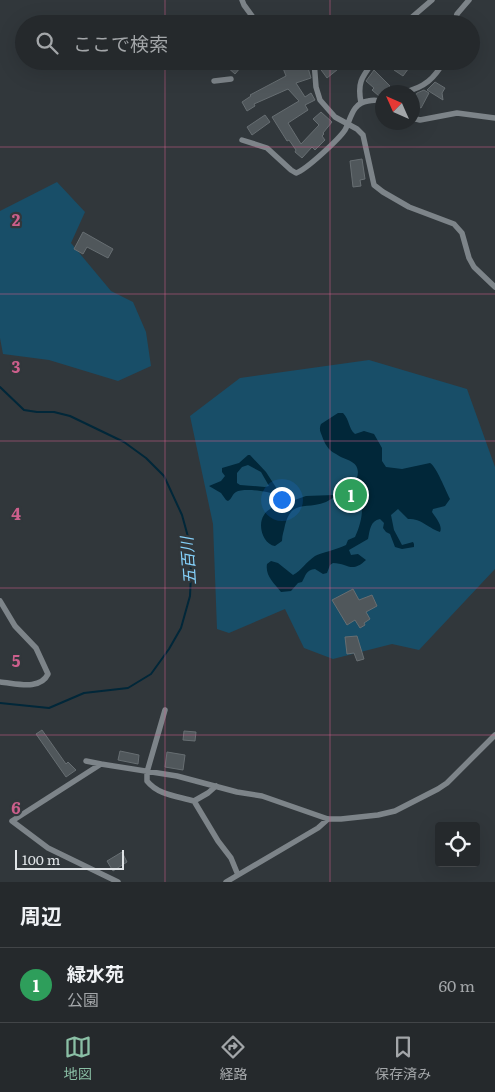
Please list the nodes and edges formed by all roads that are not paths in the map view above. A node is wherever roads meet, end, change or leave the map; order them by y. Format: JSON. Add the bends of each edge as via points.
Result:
{"nodes":[{"id":1,"x":242,"y":0,"type":"edge"},
{"id":2,"x":432,"y":0,"type":"edge"},
{"id":3,"x":469,"y":0,"type":"edge"},
{"id":4,"x":251,"y":15,"type":"edge"},
{"id":5,"x":414,"y":15,"type":"edge"},
{"id":6,"x":457,"y":15,"type":"edge"},
{"id":7,"x":315,"y":70,"type":"edge"},
{"id":8,"x":367,"y":70,"type":"edge"},
{"id":9,"x":438,"y":70,"type":"edge"},
{"id":10,"x":231,"y":79,"type":"dead end"},
{"id":11,"x":214,"y":81,"type":"dead end"},
{"id":12,"x":420,"y":88,"type":"edge"},
{"id":13,"x":375,"y":101,"type":"edge"},
{"id":14,"x":361,"y":103,"type":"junction"},
{"id":15,"x":495,"y":118,"type":"edge"},
{"id":16,"x":420,"y":120,"type":"edge"},
{"id":17,"x":347,"y":124,"type":"junction"},
{"id":18,"x":242,"y":140,"type":"dead end"},
{"id":19,"x":495,"y":287,"type":"edge"},
{"id":20,"x":0,"y":601,"type":"edge"},
{"id":21,"x":0,"y":682,"type":"edge"},
{"id":22,"x":165,"y":710,"type":"dead end"},
{"id":23,"x":495,"y":735,"type":"edge"},
{"id":24,"x":86,"y":761,"type":"dead end"},
{"id":25,"x":101,"y":764,"type":"junction"},
{"id":26,"x":147,"y":772,"type":"junction"},
{"id":27,"x":216,"y":786,"type":"junction"},
{"id":28,"x":194,"y":801,"type":"junction"},
{"id":29,"x":328,"y":819,"type":"junction"},
{"id":30,"x":238,"y":875,"type":"junction"},
{"id":31,"x":118,"y":882,"type":"edge"},
{"id":32,"x":226,"y":882,"type":"edge"}],
"edges":[{"from":1,"to":4,"type":"street"},
{"from":2,"to":5,"type":"street"},
{"from":3,"to":6,"type":"street"},
{"from":7,"to":17,"type":"street","via":[[320,100],[334,117]]},
{"from":8,"to":14,"type":"street","via":[[359,84]]},
{"from":9,"to":12,"type":"street"},
{"from":10,"to":11,"type":"street"},
{"from":13,"to":14,"type":"street"},
{"from":14,"to":17,"type":"street"},
{"from":15,"to":16,"type":"street","via":[[457,113]]},
{"from":17,"to":18,"type":"street","via":[[344,131],[308,166],[296,173],[267,148]]},
{"from":17,"to":19,"type":"street","via":[[365,138],[374,185],[409,207],[454,224],[462,234],[474,267]]},
{"from":20,"to":21,"type":"street","via":[[15,626],[36,648],[48,674],[39,683]]},
{"from":22,"to":26,"type":"street"},
{"from":23,"to":29,"type":"street","via":[[444,786],[395,811]]},
{"from":24,"to":25,"type":"street"},
{"from":25,"to":26,"type":"street"},
{"from":25,"to":31,"type":"street","via":[[12,821],[48,848]]},
{"from":26,"to":27,"type":"street"},
{"from":26,"to":28,"type":"street","via":[[147,781],[154,789]]},
{"from":27,"to":28,"type":"street"},
{"from":27,"to":29,"type":"street","via":[[262,796]]},
{"from":28,"to":30,"type":"street","via":[[231,858]]},
{"from":29,"to":30,"type":"street"},
{"from":30,"to":32,"type":"street"}]}
